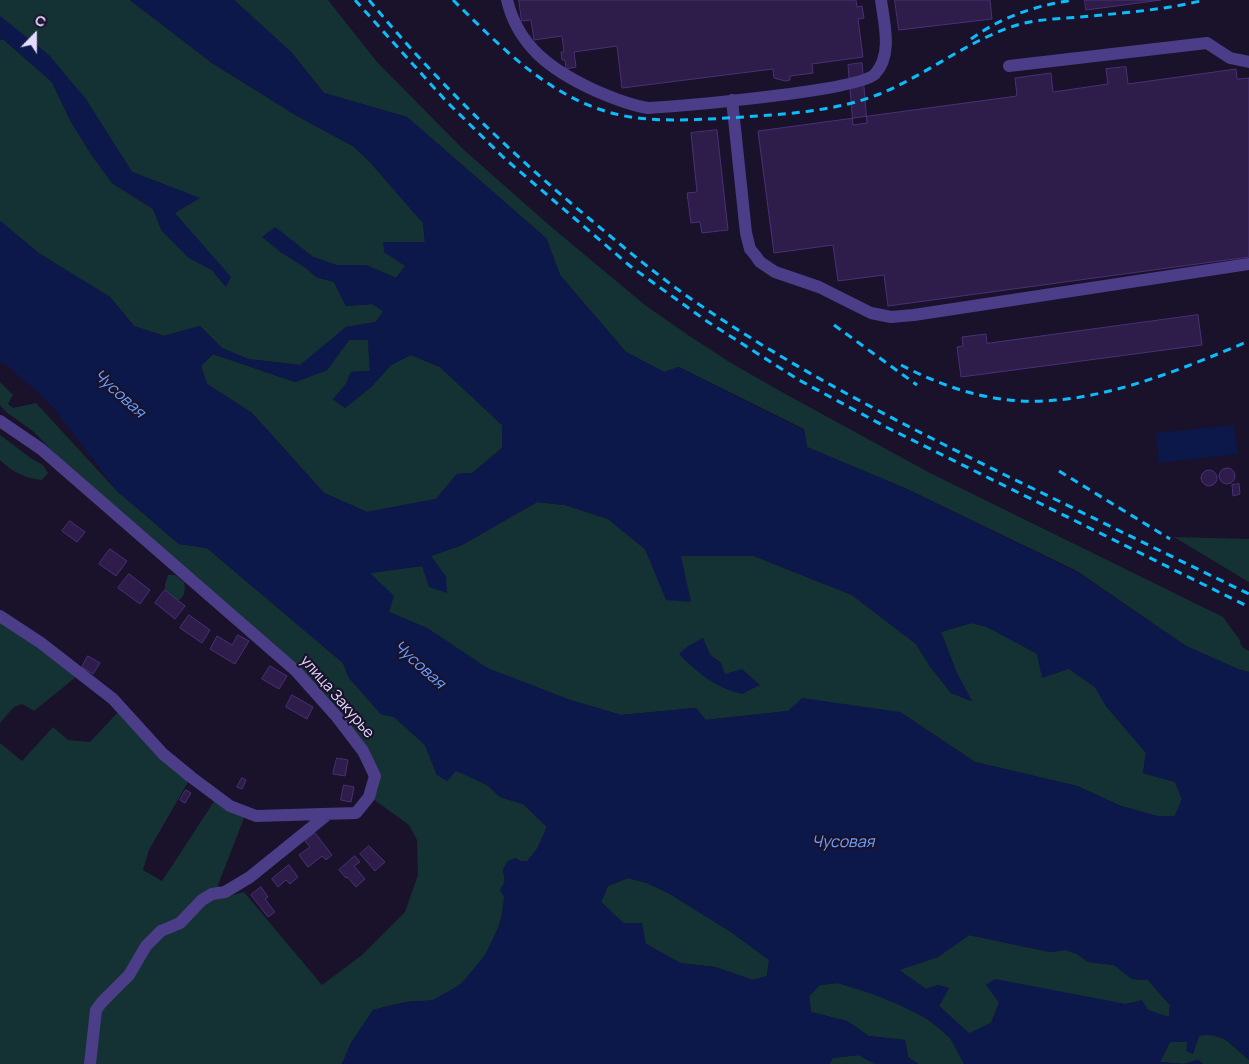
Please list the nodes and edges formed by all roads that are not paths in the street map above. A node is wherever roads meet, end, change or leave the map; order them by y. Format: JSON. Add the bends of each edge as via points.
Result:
{"nodes":[{"id":1,"x":507,"y":0,"type":"edge"},
{"id":2,"x":881,"y":0,"type":"edge"},
{"id":3,"x":1249,"y":62,"type":"edge"},
{"id":4,"x":1009,"y":66,"type":"dead end"},
{"id":5,"x":732,"y":100,"type":"junction"},
{"id":6,"x":1249,"y":264,"type":"edge"},
{"id":7,"x":0,"y":422,"type":"edge"},
{"id":8,"x":0,"y":616,"type":"edge"},
{"id":9,"x":328,"y":814,"type":"junction"},
{"id":10,"x":90,"y":1064,"type":"edge"}],
"edges":[{"from":1,"to":5,"type":"street","via":[[517,28],[539,55],[569,78],[610,97],[648,108]]},
{"from":2,"to":5,"type":"street","via":[[886,44],[882,62],[874,76],[830,88]]},
{"from":3,"to":4,"type":"street","via":[[1230,58],[1207,43]]},
{"from":5,"to":6,"type":"street","via":[[750,249],[760,262],[775,272],[819,287],[871,313],[891,317],[914,315]]},
{"from":7,"to":9,"type":"street","name":"улица Закурье","via":[[41,449],[296,671],[337,717],[363,751],[375,776],[369,797],[356,813]]},
{"from":8,"to":9,"type":"street","name":"улица Закурье","via":[[41,643],[113,700],[163,754],[230,806],[256,816]]},
{"from":9,"to":10,"type":"street","via":[[250,877],[225,892],[207,897],[180,923],[161,931],[146,946],[129,975],[96,1010]]}]}
